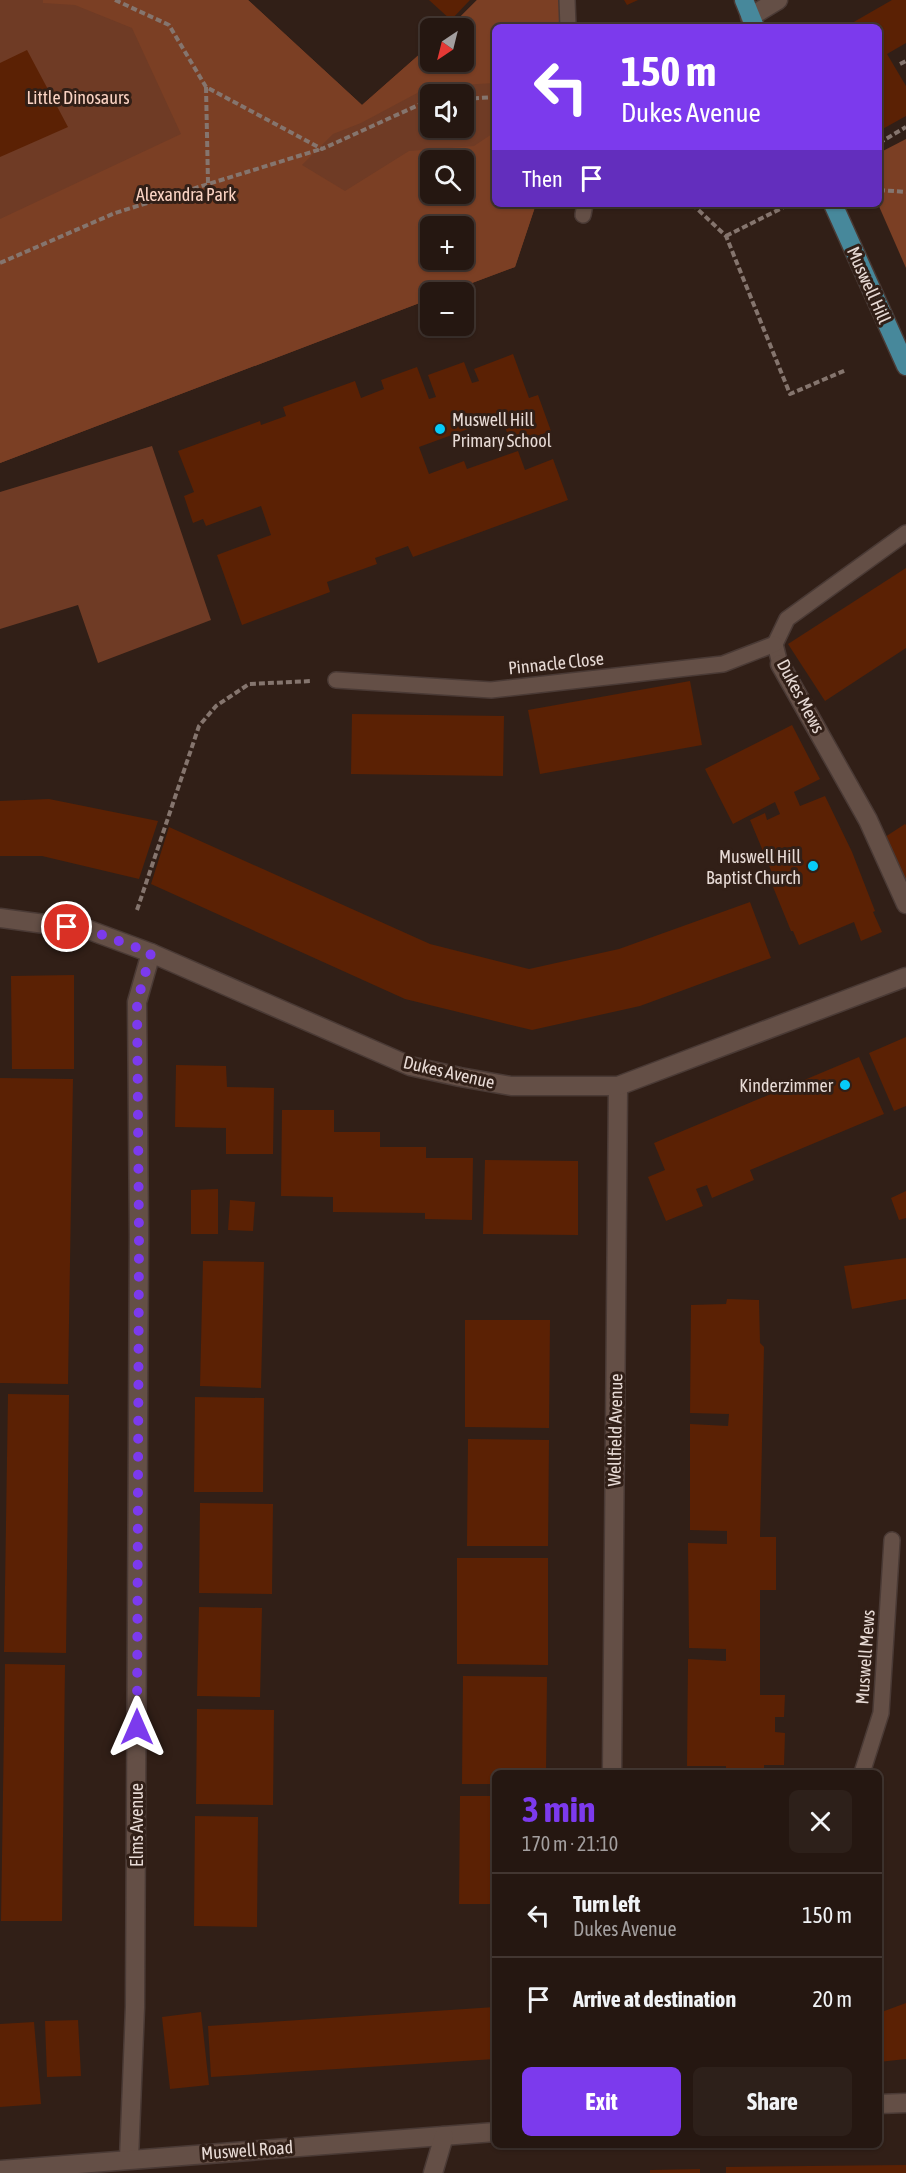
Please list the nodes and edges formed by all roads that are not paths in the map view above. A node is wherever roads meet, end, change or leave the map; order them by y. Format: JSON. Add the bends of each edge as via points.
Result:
{"nodes":[{"id":1,"x":567,"y":0,"type":"edge"},
{"id":2,"x":778,"y":0,"type":"edge"},
{"id":3,"x":749,"y":15,"type":"edge"},
{"id":4,"x":568,"y":24,"type":"edge"},
{"id":5,"x":834,"y":207,"type":"edge"},
{"id":6,"x":906,"y":366,"type":"edge"},
{"id":7,"x":906,"y":533,"type":"edge"},
{"id":8,"x":775,"y":644,"type":"junction"},
{"id":9,"x":780,"y":664,"type":"joint"},
{"id":10,"x":336,"y":680,"type":"road end"},
{"id":11,"x":906,"y":904,"type":"edge"},
{"id":12,"x":0,"y":918,"type":"edge"},
{"id":13,"x":151,"y":953,"type":"junction"},
{"id":14,"x":906,"y":977,"type":"edge"},
{"id":15,"x":618,"y":1086,"type":"junction"},
{"id":16,"x":892,"y":1540,"type":"dead end"},
{"id":17,"x":612,"y":1770,"type":"edge"},
{"id":18,"x":863,"y":1770,"type":"edge"},
{"id":19,"x":906,"y":2103,"type":"edge"},
{"id":20,"x":882,"y":2104,"type":"edge"},
{"id":21,"x":492,"y":2132,"type":"edge"},
{"id":22,"x":444,"y":2136,"type":"junction"},
{"id":23,"x":129,"y":2159,"type":"junction"},
{"id":24,"x":0,"y":2170,"type":"edge"},
{"id":25,"x":433,"y":2173,"type":"edge"}],
"edges":[{"from":1,"to":4,"type":"lane"},
{"from":2,"to":3,"type":"street"},
{"from":5,"to":6,"type":"main road","name":"Muswell Hill"},
{"from":7,"to":8,"type":"lane","name":"Dukes Mews","via":[[787,619]]},
{"from":8,"to":9,"type":"lane","name":"Dukes Mews"},
{"from":8,"to":10,"type":"lane","name":"Pinnacle Close","via":[[723,664],[491,690]]},
{"from":9,"to":11,"type":"street","name":"Dukes Mews","via":[[868,820]]},
{"from":12,"to":13,"type":"street","name":"Dukes Avenue","via":[[89,930]]},
{"from":13,"to":15,"type":"street","name":"Dukes Avenue","via":[[410,1066],[511,1086]]},
{"from":13,"to":23,"type":"street","name":"Elms Avenue","via":[[137,1002],[136,1995]]},
{"from":14,"to":15,"type":"street","name":"Dukes Avenue"},
{"from":15,"to":17,"type":"street","name":"Wellfield Avenue"},
{"from":16,"to":18,"type":"lane","name":"Muswell Mews","via":[[881,1713]]},
{"from":19,"to":20,"type":"street"},
{"from":21,"to":22,"type":"street","name":"Muswell Road"},
{"from":22,"to":23,"type":"street","name":"Muswell Road"},
{"from":22,"to":25,"type":"street"},
{"from":23,"to":24,"type":"street","name":"Muswell Road"}]}
